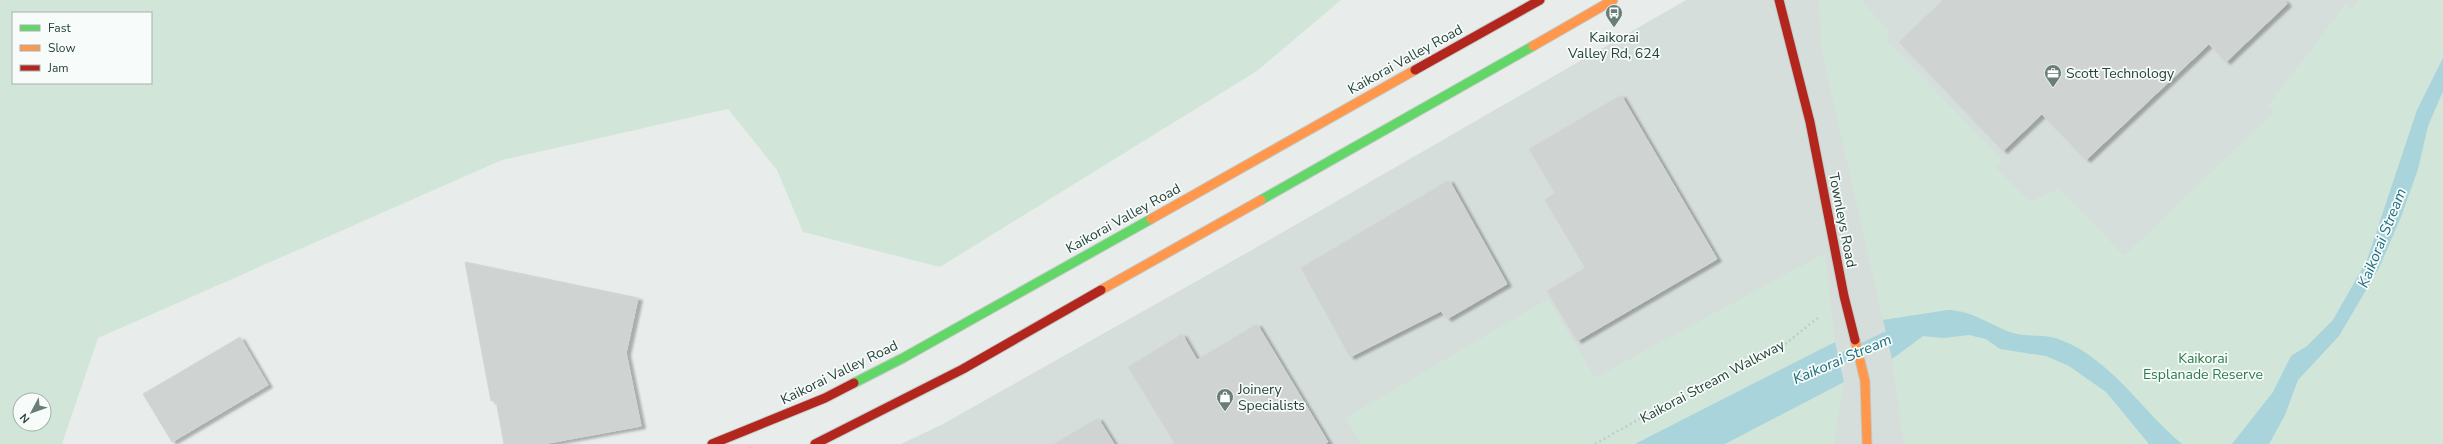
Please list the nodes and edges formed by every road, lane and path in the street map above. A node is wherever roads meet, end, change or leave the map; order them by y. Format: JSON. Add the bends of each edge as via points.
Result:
{"nodes":[{"id":1,"x":1540,"y":0,"type":"edge"},
{"id":2,"x":1613,"y":0,"type":"edge"},
{"id":3,"x":1780,"y":1,"type":"edge"},
{"id":4,"x":1844,"y":296,"type":"junction"},
{"id":5,"x":712,"y":444,"type":"edge"},
{"id":6,"x":815,"y":444,"type":"edge"},
{"id":7,"x":1595,"y":444,"type":"edge"},
{"id":8,"x":1867,"y":444,"type":"edge"}],
"edges":[{"from":1,"to":5,"type":"main road","name":"Kaikorai Valley Road","via":[[903,358],[825,398]]},
{"from":2,"to":6,"type":"main road","via":[[963,369]]},
{"from":3,"to":4,"type":"main road","name":"Townleys Road","via":[[1810,122]]},
{"from":4,"to":7,"type":"path","name":"Kaikorai Stream Walkway","via":[[1779,349],[1650,413]]},
{"from":4,"to":8,"type":"main road","name":"Townleys Road","via":[[1865,381]]}]}
